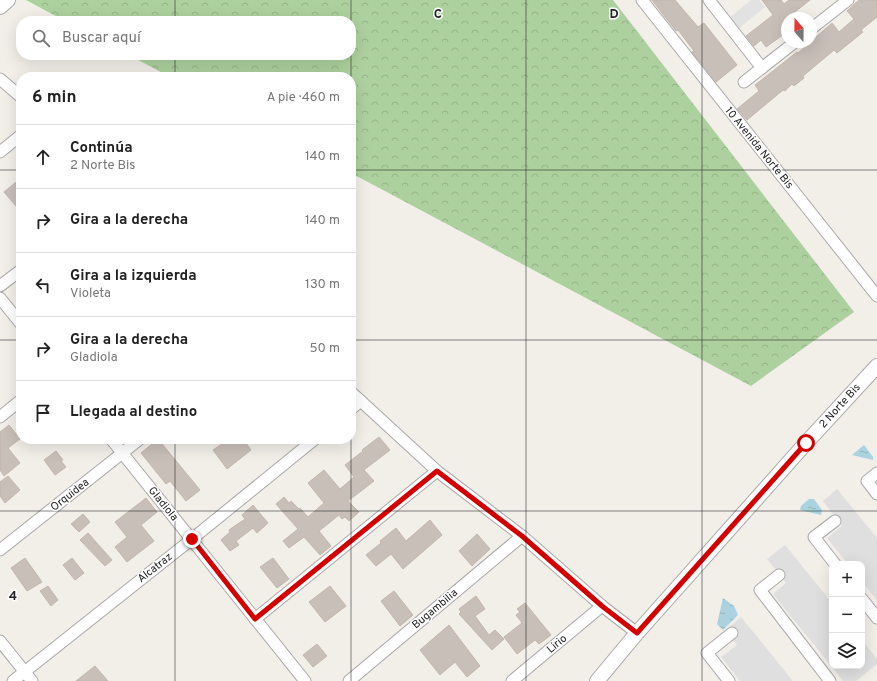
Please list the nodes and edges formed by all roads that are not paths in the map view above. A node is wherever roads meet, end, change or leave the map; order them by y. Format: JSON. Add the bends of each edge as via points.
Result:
{"nodes":[{"id":1,"x":8,"y":0,"type":"edge"},
{"id":2,"x":642,"y":0,"type":"edge"},
{"id":3,"x":848,"y":0,"type":"edge"},
{"id":4,"x":711,"y":1,"type":"edge"},
{"id":5,"x":0,"y":7,"type":"edge"},
{"id":6,"x":817,"y":24,"type":"edge"},
{"id":7,"x":787,"y":48,"type":"edge"},
{"id":8,"x":762,"y":68,"type":"junction"},
{"id":9,"x":0,"y":79,"type":"edge"},
{"id":10,"x":744,"y":82,"type":"dead end"},
{"id":11,"x":16,"y":93,"type":"edge"},
{"id":12,"x":16,"y":139,"type":"edge"},
{"id":13,"x":0,"y":152,"type":"edge"},
{"id":14,"x":16,"y":274,"type":"edge"},
{"id":15,"x":0,"y":286,"type":"edge"},
{"id":16,"x":877,"y":296,"type":"edge"},
{"id":17,"x":0,"y":298,"type":"edge"},
{"id":18,"x":16,"y":318,"type":"edge"},
{"id":19,"x":877,"y":366,"type":"edge"},
{"id":20,"x":356,"y":396,"type":"edge"},
{"id":21,"x":361,"y":401,"type":"junction"},
{"id":22,"x":16,"y":404,"type":"edge"},
{"id":23,"x":356,"y":405,"type":"edge"},
{"id":24,"x":0,"y":417,"type":"edge"},
{"id":25,"x":115,"y":444,"type":"edge"},
{"id":26,"x":134,"y":444,"type":"edge"},
{"id":27,"x":309,"y":444,"type":"edge"},
{"id":28,"x":122,"y":454,"type":"junction"},
{"id":29,"x":437,"y":471,"type":"junction"},
{"id":30,"x":877,"y":473,"type":"edge"},
{"id":31,"x":877,"y":494,"type":"edge"},
{"id":32,"x":835,"y":521,"type":"dead end"},
{"id":33,"x":522,"y":536,"type":"junction"},
{"id":34,"x":192,"y":539,"type":"junction"},
{"id":35,"x":0,"y":550,"type":"edge"},
{"id":36,"x":833,"y":561,"type":"edge"},
{"id":37,"x":780,"y":575,"type":"dead end"},
{"id":38,"x":865,"y":603,"type":"edge"},
{"id":39,"x":602,"y":606,"type":"junction"},
{"id":40,"x":877,"y":618,"type":"edge"},
{"id":41,"x":255,"y":619,"type":"junction"},
{"id":42,"x":637,"y":633,"type":"junction"},
{"id":43,"x":732,"y":633,"type":"dead end"},
{"id":44,"x":0,"y":641,"type":"edge"},
{"id":45,"x":25,"y":671,"type":"junction"},
{"id":46,"x":13,"y":681,"type":"edge"},
{"id":47,"x":32,"y":681,"type":"edge"},
{"id":48,"x":305,"y":681,"type":"edge"},
{"id":49,"x":349,"y":681,"type":"edge"},
{"id":50,"x":512,"y":681,"type":"edge"},
{"id":51,"x":597,"y":681,"type":"edge"},
{"id":52,"x":729,"y":681,"type":"edge"},
{"id":53,"x":830,"y":681,"type":"edge"}],
"edges":[{"from":1,"to":5,"type":"street"},
{"from":2,"to":16,"type":"street","name":"10 Avenida Norte Bis"},
{"from":3,"to":6,"type":"street"},
{"from":4,"to":8,"type":"street"},
{"from":7,"to":8,"type":"street"},
{"from":8,"to":10,"type":"street"},
{"from":9,"to":11,"type":"street"},
{"from":12,"to":13,"type":"street"},
{"from":14,"to":15,"type":"street"},
{"from":17,"to":18,"type":"street"},
{"from":19,"to":42,"type":"street","name":"2 Norte Bis"},
{"from":20,"to":21,"type":"street"},
{"from":21,"to":23,"type":"street"},
{"from":21,"to":29,"type":"street"},
{"from":22,"to":24,"type":"street"},
{"from":25,"to":28,"type":"street","name":"Gladiola"},
{"from":26,"to":28,"type":"street","name":"Orquidea"},
{"from":27,"to":34,"type":"street","name":"Alcatraz"},
{"from":28,"to":34,"type":"street","name":"Gladiola"},
{"from":28,"to":35,"type":"street","name":"Orquidea"},
{"from":29,"to":33,"type":"street"},
{"from":29,"to":41,"type":"street"},
{"from":30,"to":31,"type":"street","via":[[866,481]]},
{"from":32,"to":36,"type":"street","via":[[814,537]]},
{"from":33,"to":39,"type":"street"},
{"from":33,"to":49,"type":"street","name":"Bugambilia"},
{"from":34,"to":41,"type":"street","name":"Gladiola"},
{"from":34,"to":45,"type":"street","name":"Alcatraz"},
{"from":37,"to":53,"type":"street","via":[[760,590]]},
{"from":38,"to":40,"type":"street"},
{"from":39,"to":42,"type":"street"},
{"from":39,"to":50,"type":"street","name":"Lirio"},
{"from":41,"to":48,"type":"street","name":"Gladiola"},
{"from":42,"to":51,"type":"street","name":"2 Norte Bis"},
{"from":43,"to":52,"type":"street","via":[[707,653]]},
{"from":44,"to":45,"type":"street"},
{"from":45,"to":46,"type":"street","name":"Alcatraz"},
{"from":45,"to":47,"type":"street"}]}
